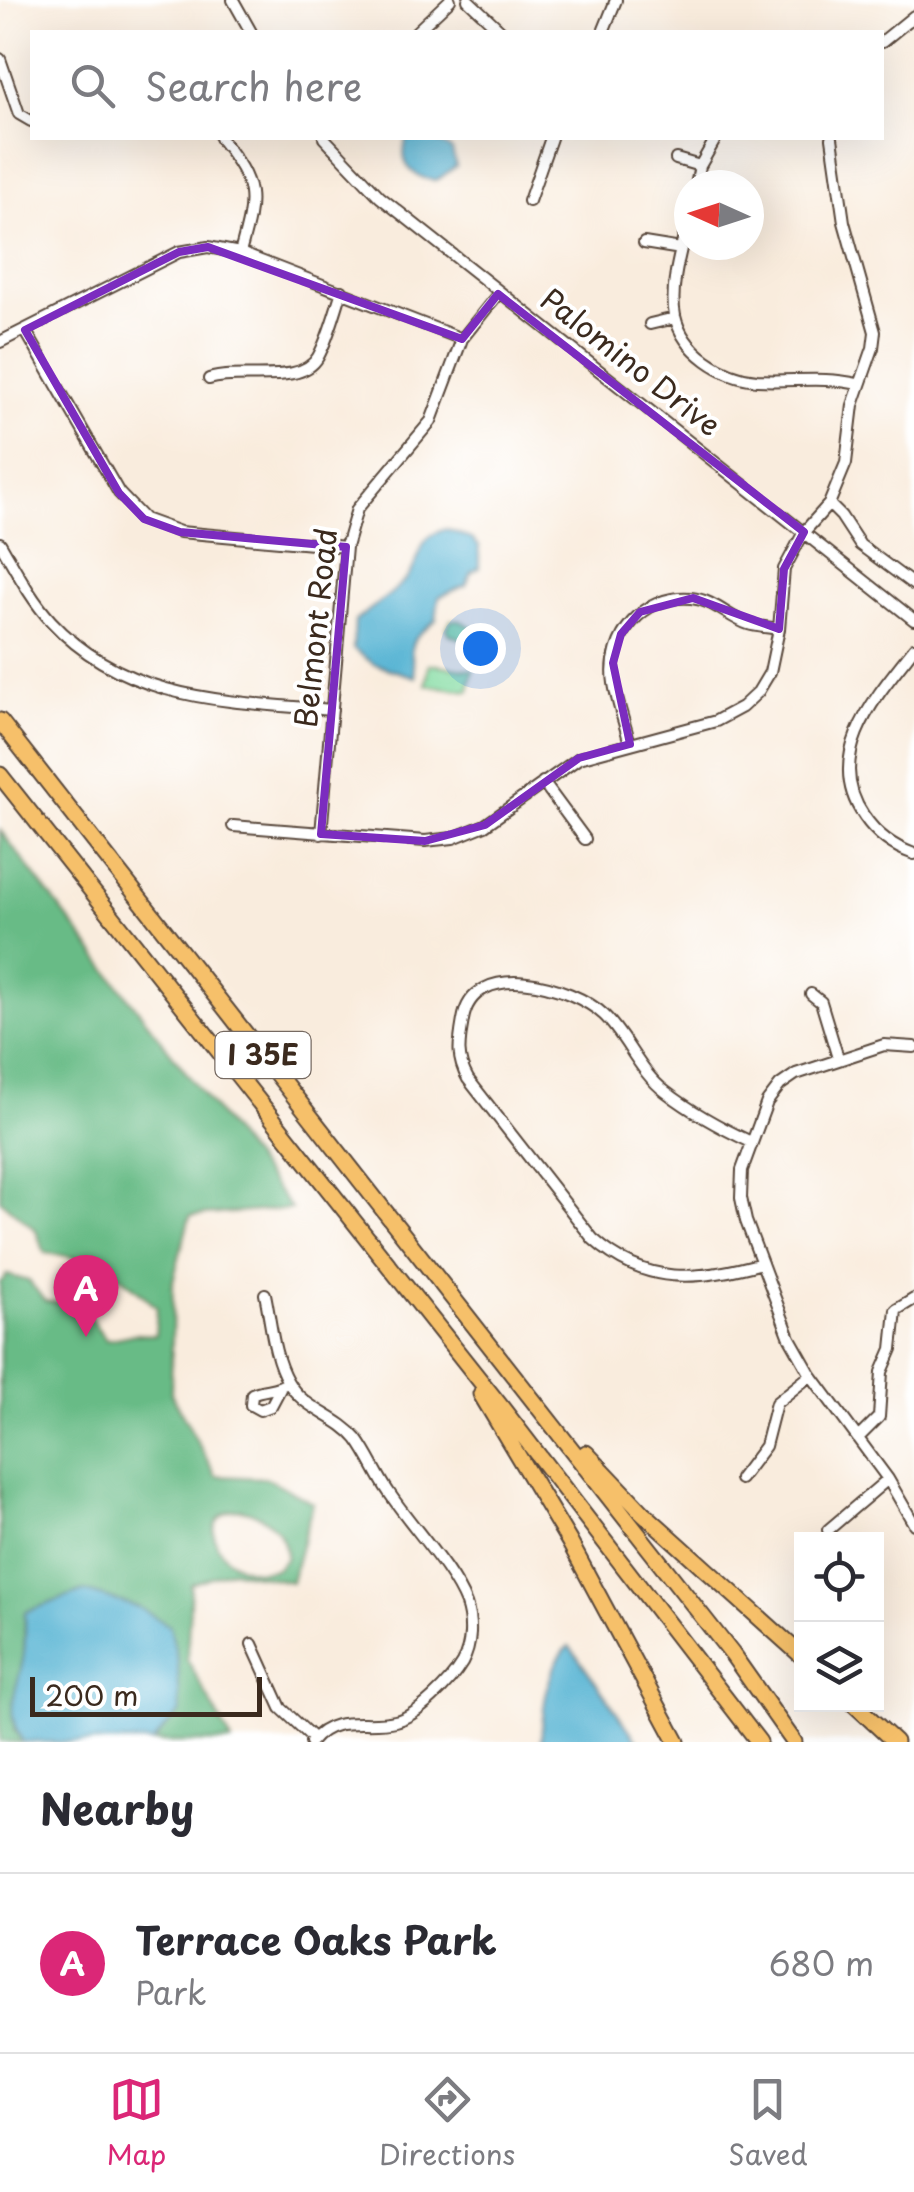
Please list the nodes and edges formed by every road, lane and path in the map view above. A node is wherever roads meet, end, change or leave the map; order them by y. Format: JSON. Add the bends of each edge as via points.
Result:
{"nodes":[{"id":1,"x":234,"y":0,"type":"edge"},
{"id":2,"x":450,"y":0,"type":"edge"},
{"id":3,"x":468,"y":0,"type":"edge"},
{"id":4,"x":616,"y":0,"type":"edge"},
{"id":5,"x":914,"y":16,"type":"edge"},
{"id":6,"x":251,"y":30,"type":"edge"},
{"id":7,"x":418,"y":30,"type":"edge"},
{"id":8,"x":500,"y":30,"type":"edge"},
{"id":9,"x":604,"y":30,"type":"edge"},
{"id":10,"x":884,"y":40,"type":"edge"},
{"id":11,"x":0,"y":59,"type":"edge"},
{"id":12,"x":30,"y":121,"type":"edge"},
{"id":13,"x":221,"y":140,"type":"edge"},
{"id":14,"x":326,"y":140,"type":"edge"},
{"id":15,"x":550,"y":140,"type":"edge"},
{"id":16,"x":715,"y":140,"type":"edge"},
{"id":17,"x":832,"y":140,"type":"edge"},
{"id":18,"x":676,"y":159,"type":"dead end"},
{"id":19,"x":700,"y":166,"type":"junction"},
{"id":20,"x":699,"y":170,"type":"edge"},
{"id":21,"x":529,"y":201,"type":"dead end"},
{"id":22,"x":644,"y":243,"type":"dead end"},
{"id":23,"x":674,"y":248,"type":"edge"},
{"id":24,"x":240,"y":252,"type":"junction"},
{"id":25,"x":679,"y":260,"type":"edge"},
{"id":26,"x":342,"y":291,"type":"junction"},
{"id":27,"x":498,"y":294,"type":"junction"},
{"id":28,"x":676,"y":318,"type":"junction"},
{"id":29,"x":650,"y":324,"type":"dead end"},
{"id":30,"x":24,"y":330,"type":"junction"},
{"id":31,"x":462,"y":339,"type":"junction"},
{"id":32,"x":0,"y":342,"type":"edge"},
{"id":33,"x":209,"y":379,"type":"dead end"},
{"id":34,"x":858,"y":384,"type":"junction"},
{"id":35,"x":830,"y":504,"type":"junction"},
{"id":36,"x":804,"y":532,"type":"junction"},
{"id":37,"x":0,"y":543,"type":"edge"},
{"id":38,"x":346,"y":547,"type":"junction"},
{"id":39,"x":914,"y":585,"type":"edge"},
{"id":40,"x":914,"y":620,"type":"edge"},
{"id":41,"x":779,"y":629,"type":"junction"},
{"id":42,"x":914,"y":648,"type":"edge"},
{"id":43,"x":332,"y":710,"type":"junction"},
{"id":44,"x":0,"y":721,"type":"edge"},
{"id":45,"x":630,"y":744,"type":"junction"},
{"id":46,"x":0,"y":774,"type":"edge"},
{"id":47,"x":543,"y":782,"type":"junction"},
{"id":48,"x":233,"y":826,"type":"dead end"},
{"id":49,"x":321,"y":834,"type":"junction"},
{"id":50,"x":585,"y":839,"type":"dead end"},
{"id":51,"x":914,"y":854,"type":"edge"},
{"id":52,"x":811,"y":994,"type":"dead end"},
{"id":53,"x":914,"y":1047,"type":"edge"},
{"id":54,"x":838,"y":1058,"type":"junction"},
{"id":55,"x":751,"y":1142,"type":"junction"},
{"id":56,"x":762,"y":1263,"type":"junction"},
{"id":57,"x":266,"y":1294,"type":"dead end"},
{"id":58,"x":914,"y":1299,"type":"edge"},
{"id":59,"x":450,"y":1344,"type":"junction"},
{"id":60,"x":811,"y":1375,"type":"junction"},
{"id":61,"x":526,"y":1389,"type":"junction"},
{"id":62,"x":858,"y":1438,"type":"junction"},
{"id":63,"x":740,"y":1479,"type":"dead end"},
{"id":64,"x":888,"y":1479,"type":"junction"},
{"id":65,"x":914,"y":1524,"type":"edge"},
{"id":66,"x":828,"y":1530,"type":"dead end"},
{"id":67,"x":252,"y":1644,"type":"dead end"},
{"id":68,"x":794,"y":1649,"type":"edge"},
{"id":69,"x":863,"y":1712,"type":"edge"},
{"id":70,"x":312,"y":1740,"type":"edge"},
{"id":71,"x":677,"y":1742,"type":"edge"},
{"id":72,"x":760,"y":1742,"type":"edge"},
{"id":73,"x":794,"y":1742,"type":"edge"},
{"id":74,"x":895,"y":1742,"type":"edge"}],
"edges":[{"from":1,"to":6,"type":"street"},
{"from":2,"to":7,"type":"street"},
{"from":3,"to":8,"type":"street"},
{"from":4,"to":9,"type":"street"},
{"from":5,"to":10,"type":"street"},
{"from":11,"to":12,"type":"street","via":[[20,114]]},
{"from":13,"to":24,"type":"street","via":[[247,175],[252,208]]},
{"from":14,"to":27,"type":"street","name":"Palomino Drive","via":[[380,197]]},
{"from":15,"to":21,"type":"street"},
{"from":16,"to":19,"type":"street"},
{"from":17,"to":34,"type":"street","via":[[844,222],[875,332]]},
{"from":18,"to":19,"type":"street"},
{"from":19,"to":20,"type":"street"},
{"from":22,"to":23,"type":"street"},
{"from":24,"to":26,"type":"street"},
{"from":24,"to":30,"type":"street","via":[[179,252]]},
{"from":25,"to":28,"type":"street"},
{"from":26,"to":31,"type":"street"},
{"from":26,"to":33,"type":"street","via":[[318,357],[306,371]]},
{"from":27,"to":31,"type":"street","name":"Belmont Road"},
{"from":27,"to":36,"type":"street","name":"Palomino Drive"},
{"from":28,"to":29,"type":"street"},
{"from":28,"to":34,"type":"street","via":[[696,352],[728,374]]},
{"from":30,"to":32,"type":"street"},
{"from":30,"to":38,"type":"street","via":[[119,493],[144,518],[180,532]]},
{"from":31,"to":38,"type":"street","name":"Belmont Road","via":[[432,421],[356,510]]},
{"from":34,"to":35,"type":"street","via":[[846,463]]},
{"from":35,"to":36,"type":"street"},
{"from":35,"to":39,"type":"street","via":[[860,545]]},
{"from":36,"to":40,"type":"street","name":"Palomino Drive"},
{"from":36,"to":41,"type":"street","via":[[784,569]]},
{"from":37,"to":43,"type":"street","via":[[50,620],[117,672],[202,699]]},
{"from":38,"to":43,"type":"street","name":"Belmont Road"},
{"from":41,"to":45,"type":"street","via":[[770,672],[742,707],[716,722]]},
{"from":41,"to":45,"type":"street","via":[[748,624],[692,598],[640,612],[621,634],[613,662]]},
{"from":42,"to":51,"type":"street","via":[[871,703],[848,764],[849,784],[868,823]]},
{"from":43,"to":49,"type":"street","name":"Belmont Road"},
{"from":44,"to":61,"type":"highway","number":"I 35E"},
{"from":45,"to":47,"type":"street","via":[[579,758]]},
{"from":46,"to":59,"type":"highway","number":"I 35E"},
{"from":47,"to":49,"type":"street","via":[[485,825],[453,838]]},
{"from":47,"to":50,"type":"street"},
{"from":48,"to":49,"type":"street"},
{"from":52,"to":54,"type":"street","via":[[821,1002]]},
{"from":53,"to":54,"type":"street","via":[[884,1045]]},
{"from":54,"to":55,"type":"street","via":[[780,1085]]},
{"from":55,"to":56,"type":"street","via":[[742,1198]]},
{"from":55,"to":56,"type":"street","via":[[662,1090],[588,1002],[501,981],[473,996],[464,1010],[458,1053],[468,1079],[614,1257],[667,1275],[723,1274]]},
{"from":56,"to":60,"type":"street"},
{"from":57,"to":70,"type":"street","via":[[284,1386],[356,1440],[460,1593],[470,1624],[461,1664],[420,1711],[391,1722],[337,1722]]},
{"from":58,"to":62,"type":"street","via":[[896,1310],[878,1416]]},
{"from":59,"to":71,"type":"highway","via":[[569,1541]]},
{"from":59,"to":72,"type":"highway","number":"I 35E"},
{"from":60,"to":62,"type":"street"},
{"from":60,"to":63,"type":"street","via":[[776,1404],[765,1446]]},
{"from":61,"to":68,"type":"highway","via":[[642,1512]]},
{"from":61,"to":73,"type":"highway","number":"I 35E"},
{"from":62,"to":64,"type":"street"},
{"from":64,"to":65,"type":"street"},
{"from":64,"to":66,"type":"street"},
{"from":67,"to":70,"type":"street","via":[[281,1708]]},
{"from":69,"to":74,"type":"highway"}]}
